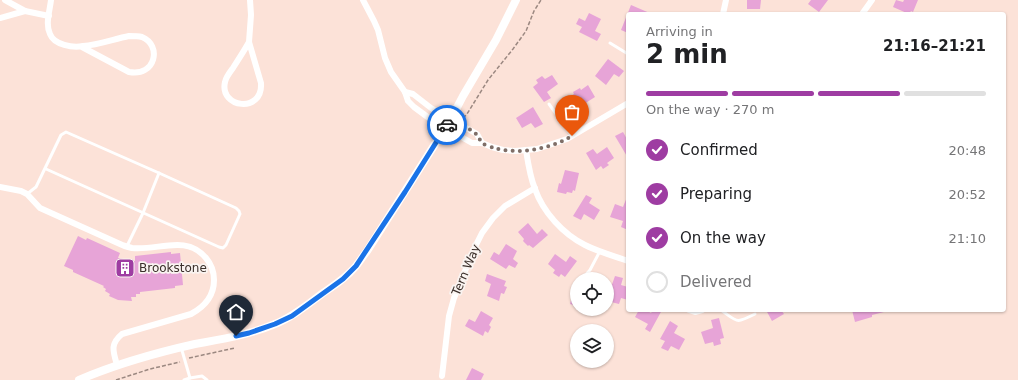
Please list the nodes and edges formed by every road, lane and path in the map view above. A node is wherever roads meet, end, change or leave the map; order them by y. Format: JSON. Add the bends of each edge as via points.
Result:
{"nodes":[{"id":1,"x":5,"y":0,"type":"edge"},
{"id":2,"x":51,"y":0,"type":"edge"},
{"id":3,"x":250,"y":0,"type":"edge"},
{"id":4,"x":364,"y":0,"type":"edge"},
{"id":5,"x":516,"y":0,"type":"edge"},
{"id":6,"x":541,"y":0,"type":"edge"},
{"id":7,"x":726,"y":0,"type":"edge"},
{"id":8,"x":872,"y":0,"type":"edge"},
{"id":9,"x":25,"y":11,"type":"junction"},
{"id":10,"x":723,"y":12,"type":"edge"},
{"id":11,"x":863,"y":12,"type":"edge"},
{"id":12,"x":49,"y":16,"type":"junction"},
{"id":13,"x":0,"y":18,"type":"edge"},
{"id":14,"x":249,"y":42,"type":"junction"},
{"id":15,"x":610,"y":43,"type":"dead end"},
{"id":16,"x":82,"y":47,"type":"junction"},
{"id":17,"x":626,"y":53,"type":"edge"},
{"id":18,"x":405,"y":92,"type":"junction"},
{"id":19,"x":549,"y":104,"type":"dead end"},
{"id":20,"x":626,"y":104,"type":"edge"},
{"id":21,"x":462,"y":118,"type":"dead end"},
{"id":22,"x":451,"y":119,"type":"junction"},
{"id":23,"x":445,"y":128,"type":"junction"},
{"id":24,"x":572,"y":136,"type":"junction"},
{"id":25,"x":482,"y":143,"type":"junction"},
{"id":26,"x":526,"y":150,"type":"junction"},
{"id":27,"x":46,"y":169,"type":"junction"},
{"id":28,"x":159,"y":173,"type":"junction"},
{"id":29,"x":0,"y":187,"type":"edge"},
{"id":30,"x":535,"y":188,"type":"junction"},
{"id":31,"x":27,"y":194,"type":"junction"},
{"id":32,"x":143,"y":213,"type":"junction"},
{"id":33,"x":127,"y":246,"type":"junction"},
{"id":34,"x":600,"y":251,"type":"junction"},
{"id":35,"x":626,"y":260,"type":"edge"},
{"id":36,"x":588,"y":272,"type":"edge"},
{"id":37,"x":724,"y":312,"type":"edge"},
{"id":38,"x":755,"y":314,"type":"dead end"},
{"id":39,"x":182,"y":347,"type":"junction"},
{"id":40,"x":235,"y":348,"type":"dead end"},
{"id":41,"x":189,"y":358,"type":"dead end"},
{"id":42,"x":180,"y":362,"type":"dead end"},
{"id":43,"x":118,"y":365,"type":"junction"},
{"id":44,"x":442,"y":376,"type":"dead end"},
{"id":45,"x":190,"y":378,"type":"junction"},
{"id":46,"x":79,"y":380,"type":"edge"},
{"id":47,"x":116,"y":380,"type":"edge"},
{"id":48,"x":184,"y":380,"type":"edge"},
{"id":49,"x":207,"y":380,"type":"edge"}],
"edges":[{"from":1,"to":9,"type":"street"},
{"from":2,"to":12,"type":"street"},
{"from":3,"to":14,"type":"street","via":[[252,9]]},
{"from":4,"to":18,"type":"street","via":[[391,72]]},
{"from":5,"to":22,"type":"street"},
{"from":6,"to":21,"type":"path","via":[[514,49],[488,80]]},
{"from":7,"to":10,"type":"street"},
{"from":8,"to":11,"type":"street"},
{"from":9,"to":12,"type":"street"},
{"from":9,"to":13,"type":"street"},
{"from":12,"to":16,"type":"street","via":[[48,27],[51,37],[59,43]]},
{"from":14,"to":14,"type":"street","via":[[261,87],[254,100],[248,104],[240,104],[228,96],[225,82]]},
{"from":15,"to":17,"type":"lane"},
{"from":16,"to":16,"type":"street","via":[[136,36],[148,41],[154,52],[147,69],[135,73]]},
{"from":18,"to":22,"type":"street","via":[[413,94]]},
{"from":18,"to":23,"type":"street","via":[[408,101],[414,107]]},
{"from":19,"to":24,"type":"lane"},
{"from":20,"to":24,"type":"street"},
{"from":22,"to":23,"type":"street"},
{"from":22,"to":25,"type":"street","via":[[477,134]]},
{"from":23,"to":25,"type":"street","via":[[472,143]]},
{"from":23,"to":39,"type":"street","via":[[367,251],[343,279],[292,316],[275,324],[249,333]]},
{"from":24,"to":26,"type":"street","via":[[549,146]]},
{"from":25,"to":26,"type":"street","via":[[503,150]]},
{"from":26,"to":30,"type":"street"},
{"from":27,"to":28,"type":"lane","via":[[62,134],[66,132]]},
{"from":27,"to":31,"type":"lane","via":[[36,188]]},
{"from":27,"to":32,"type":"lane"},
{"from":28,"to":32,"type":"lane"},
{"from":28,"to":32,"type":"lane","via":[[236,208],[240,214],[226,245],[219,248]]},
{"from":29,"to":31,"type":"street"},
{"from":30,"to":34,"type":"street","via":[[545,209],[563,230],[577,241]]},
{"from":30,"to":44,"type":"street","name":"Tern Way","via":[[505,206],[482,233],[448,316]]},
{"from":31,"to":33,"type":"street","via":[[47,212]]},
{"from":32,"to":33,"type":"lane"},
{"from":33,"to":43,"type":"street","via":[[140,248],[179,245],[195,249],[208,260],[214,281],[210,297],[195,312],[122,334],[114,344]]},
{"from":34,"to":35,"type":"street"},
{"from":34,"to":36,"type":"lane"},
{"from":37,"to":38,"type":"lane","via":[[736,321]]},
{"from":39,"to":43,"type":"street"},
{"from":39,"to":45,"type":"lane"},
{"from":40,"to":41,"type":"path"},
{"from":42,"to":47,"type":"path"},
{"from":43,"to":46,"type":"street"},
{"from":45,"to":48,"type":"lane"},
{"from":45,"to":49,"type":"lane","via":[[202,376]]}]}
